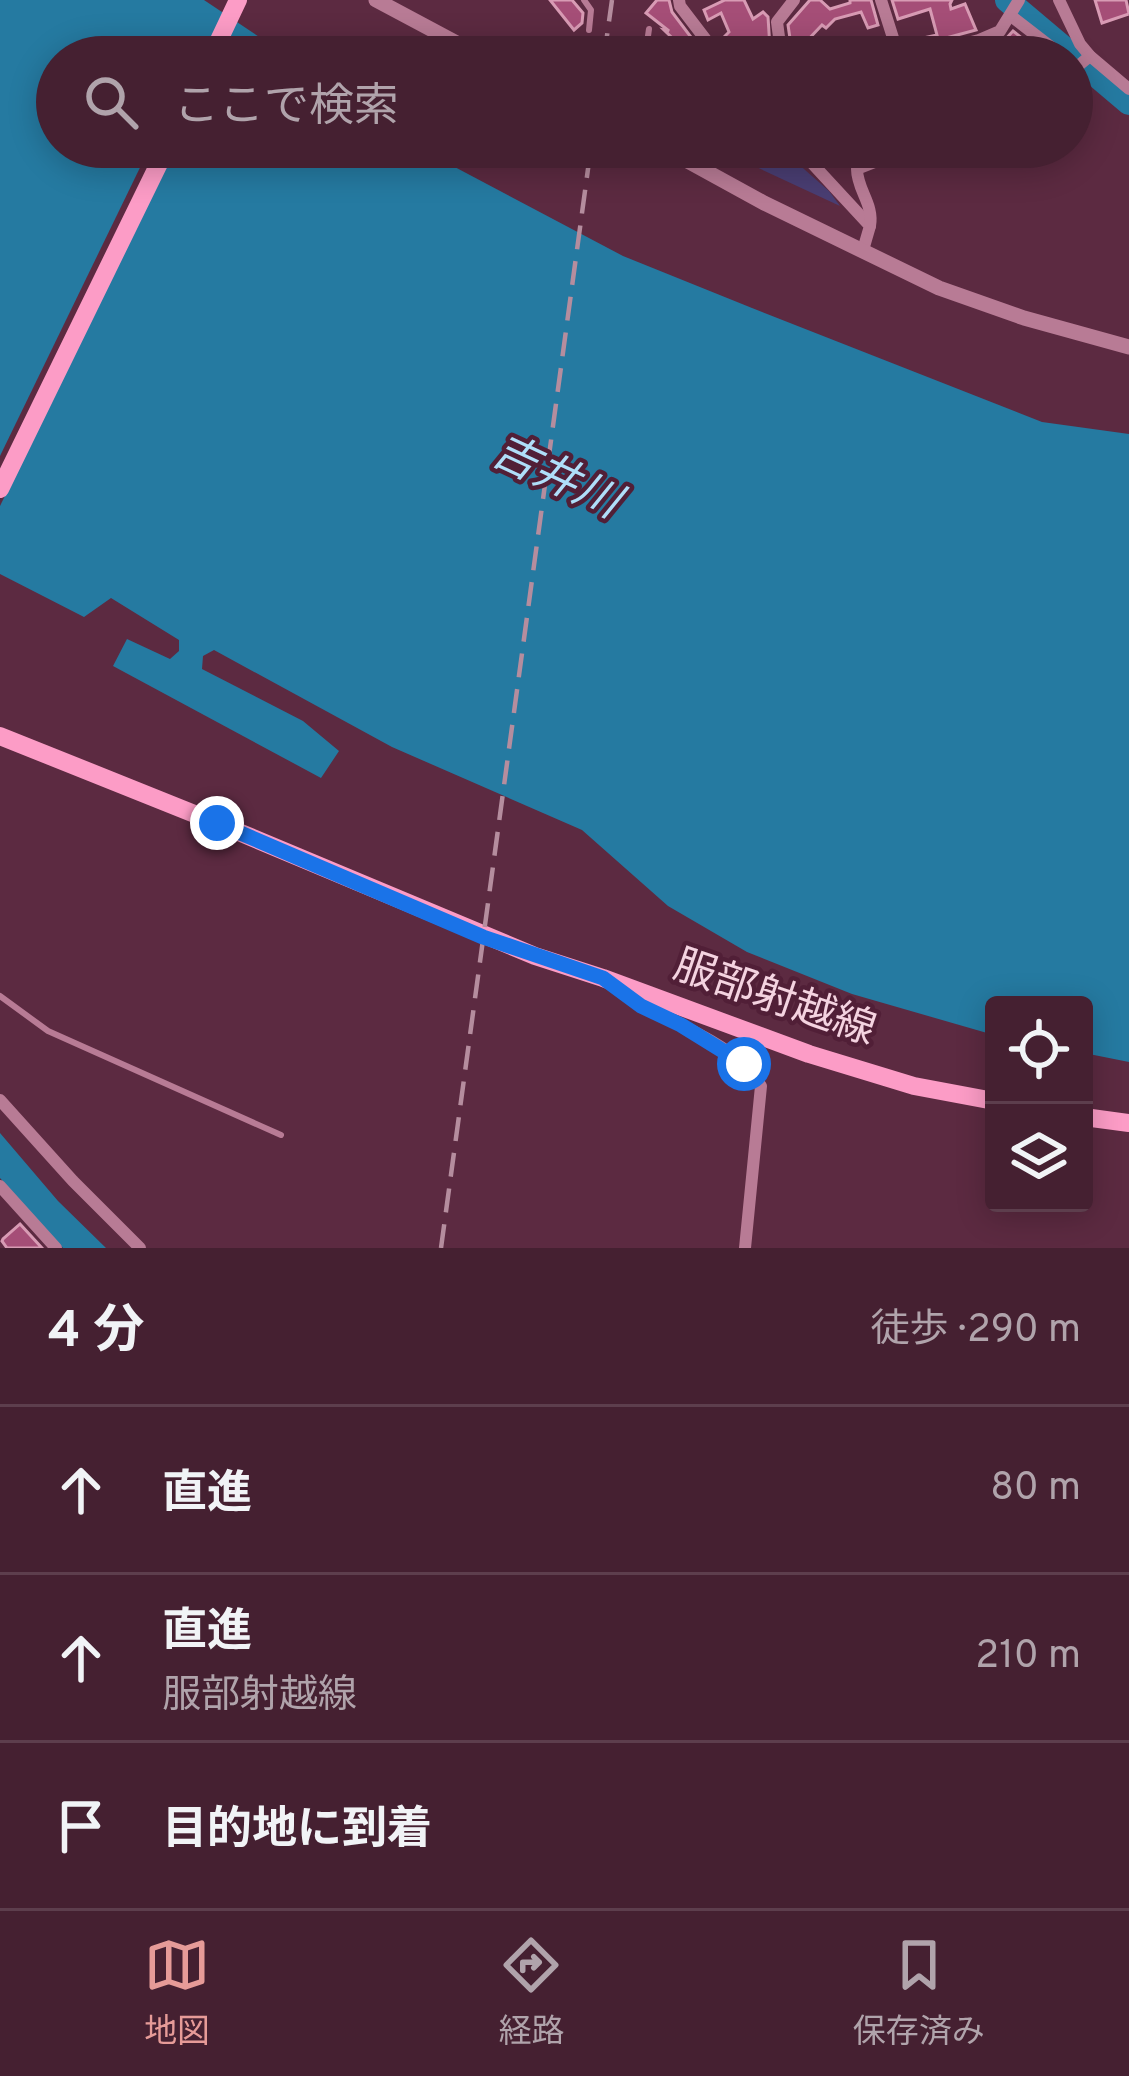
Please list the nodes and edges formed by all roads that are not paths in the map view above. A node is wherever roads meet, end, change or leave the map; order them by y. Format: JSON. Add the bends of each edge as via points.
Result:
{"nodes":[{"id":1,"x":238,"y":0,"type":"edge"},
{"id":2,"x":376,"y":0,"type":"edge"},
{"id":3,"x":584,"y":0,"type":"edge"},
{"id":4,"x":679,"y":0,"type":"edge"},
{"id":5,"x":794,"y":0,"type":"edge"},
{"id":6,"x":881,"y":0,"type":"edge"},
{"id":7,"x":1019,"y":0,"type":"edge"},
{"id":8,"x":1059,"y":0,"type":"edge"},
{"id":9,"x":407,"y":7,"type":"edge"},
{"id":10,"x":1011,"y":16,"type":"junction"},
{"id":11,"x":649,"y":29,"type":"dead end"},
{"id":12,"x":589,"y":30,"type":"dead end"},
{"id":13,"x":221,"y":36,"type":"edge"},
{"id":14,"x":451,"y":36,"type":"edge"},
{"id":15,"x":648,"y":36,"type":"edge"},
{"id":16,"x":703,"y":36,"type":"edge"},
{"id":17,"x":779,"y":36,"type":"edge"},
{"id":18,"x":892,"y":36,"type":"edge"},
{"id":19,"x":989,"y":36,"type":"edge"},
{"id":20,"x":1037,"y":36,"type":"edge"},
{"id":21,"x":1076,"y":36,"type":"edge"},
{"id":22,"x":1093,"y":59,"type":"edge"},
{"id":23,"x":1129,"y":89,"type":"edge"},
{"id":24,"x":157,"y":168,"type":"edge"},
{"id":25,"x":713,"y":168,"type":"edge"},
{"id":26,"x":816,"y":168,"type":"edge"},
{"id":27,"x":859,"y":168,"type":"edge"},
{"id":28,"x":870,"y":226,"type":"junction"},
{"id":29,"x":863,"y":250,"type":"junction"},
{"id":30,"x":1129,"y":347,"type":"edge"},
{"id":31,"x":0,"y":490,"type":"edge"},
{"id":32,"x":0,"y":736,"type":"edge"},
{"id":33,"x":603,"y":978,"type":"junction"},
{"id":34,"x":0,"y":996,"type":"edge"},
{"id":35,"x":985,"y":1099,"type":"edge"},
{"id":36,"x":0,"y":1100,"type":"edge"},
{"id":37,"x":1093,"y":1119,"type":"edge"},
{"id":38,"x":1125,"y":1124,"type":"edge"},
{"id":39,"x":281,"y":1135,"type":"dead end"},
{"id":40,"x":0,"y":1186,"type":"edge"},
{"id":41,"x":56,"y":1248,"type":"edge"},
{"id":42,"x":140,"y":1248,"type":"edge"},
{"id":43,"x":745,"y":1248,"type":"edge"}],
"edges":[{"from":1,"to":13,"type":"main road"},
{"from":2,"to":9,"type":"street"},
{"from":3,"to":12,"type":"lane"},
{"from":4,"to":16,"type":"street"},
{"from":5,"to":17,"type":"street","via":[[777,22]]},
{"from":6,"to":18,"type":"street"},
{"from":7,"to":10,"type":"street"},
{"from":8,"to":21,"type":"street"},
{"from":9,"to":14,"type":"street"},
{"from":10,"to":19,"type":"street"},
{"from":10,"to":20,"type":"street"},
{"from":11,"to":15,"type":"lane"},
{"from":22,"to":23,"type":"street"},
{"from":24,"to":31,"type":"main road"},
{"from":25,"to":29,"type":"street"},
{"from":26,"to":28,"type":"street"},
{"from":27,"to":28,"type":"street"},
{"from":28,"to":29,"type":"street"},
{"from":29,"to":30,"type":"street","via":[[1024,318]]},
{"from":32,"to":33,"type":"main road","name":"服部射越線","via":[[483,937]]},
{"from":33,"to":35,"type":"main road","name":"服部射越線","via":[[809,1054]]},
{"from":33,"to":43,"type":"street","via":[[744,1064],[761,1086]]},
{"from":34,"to":39,"type":"lane","via":[[48,1031]]},
{"from":36,"to":42,"type":"street"},
{"from":37,"to":38,"type":"main road"},
{"from":40,"to":41,"type":"street"}]}
